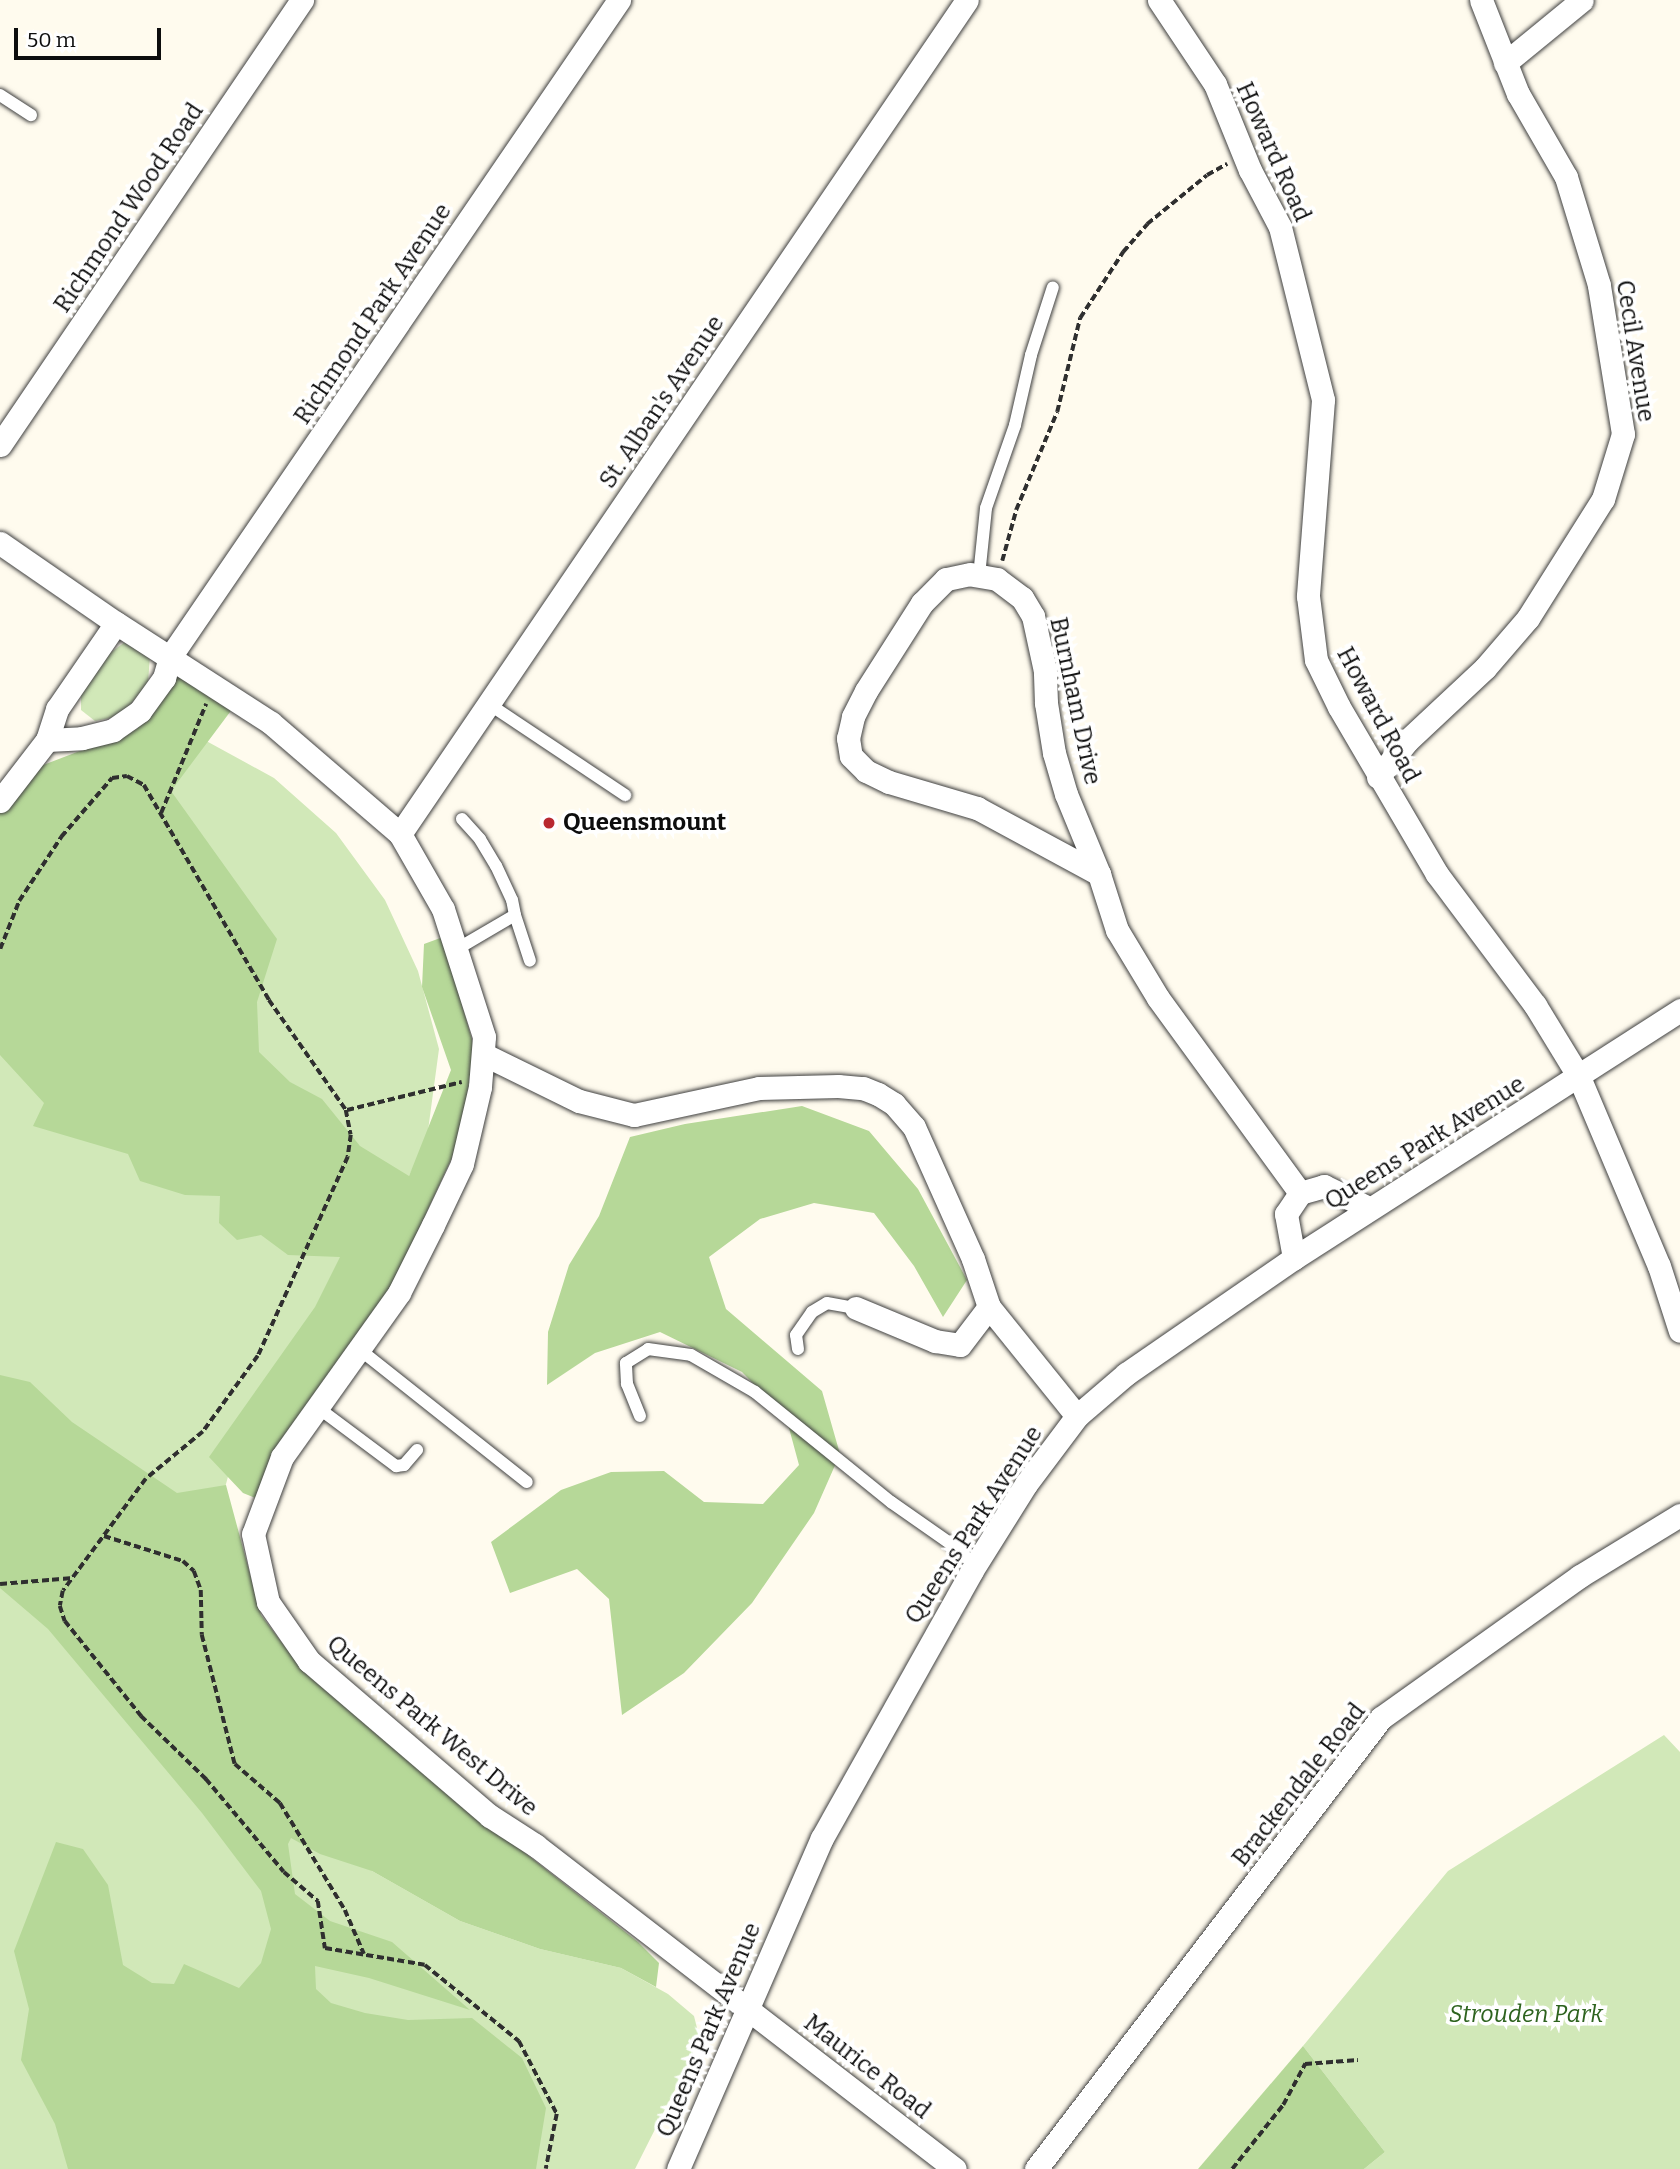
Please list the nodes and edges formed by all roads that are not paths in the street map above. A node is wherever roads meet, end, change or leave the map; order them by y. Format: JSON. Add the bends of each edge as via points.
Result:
{"nodes":[{"id":1,"x":302,"y":0,"type":"edge"},
{"id":2,"x":619,"y":0,"type":"edge"},
{"id":3,"x":967,"y":0,"type":"edge"},
{"id":4,"x":1159,"y":0,"type":"edge"},
{"id":5,"x":1481,"y":0,"type":"edge"},
{"id":6,"x":1582,"y":0,"type":"edge"},
{"id":7,"x":1505,"y":62,"type":"junction"},
{"id":8,"x":0,"y":95,"type":"edge"},
{"id":9,"x":31,"y":114,"type":"dead end"},
{"id":10,"x":1053,"y":287,"type":"dead end"},
{"id":11,"x":0,"y":444,"type":"edge"},
{"id":12,"x":0,"y":543,"type":"edge"},
{"id":13,"x":988,"y":577,"type":"junction"},
{"id":14,"x":116,"y":623,"type":"junction"},
{"id":15,"x":170,"y":657,"type":"junction"},
{"id":16,"x":489,"y":704,"type":"junction"},
{"id":17,"x":47,"y":740,"type":"junction"},
{"id":18,"x":1378,"y":776,"type":"junction"},
{"id":19,"x":625,"y":795,"type":"dead end"},
{"id":20,"x":0,"y":801,"type":"edge"},
{"id":21,"x":462,"y":819,"type":"dead end"},
{"id":22,"x":400,"y":834,"type":"junction"},
{"id":23,"x":1099,"y":874,"type":"junction"},
{"id":24,"x":515,"y":915,"type":"junction"},
{"id":25,"x":457,"y":949,"type":"junction"},
{"id":26,"x":530,"y":961,"type":"dead end"},
{"id":27,"x":1680,"y":1010,"type":"edge"},
{"id":28,"x":482,"y":1054,"type":"junction"},
{"id":29,"x":1579,"y":1077,"type":"junction"},
{"id":30,"x":1300,"y":1193,"type":"junction"},
{"id":31,"x":1369,"y":1208,"type":"junction"},
{"id":32,"x":1294,"y":1258,"type":"junction"},
{"id":33,"x":989,"y":1307,"type":"junction"},
{"id":34,"x":856,"y":1308,"type":"joint"},
{"id":35,"x":1680,"y":1331,"type":"edge"},
{"id":36,"x":359,"y":1349,"type":"junction"},
{"id":37,"x":798,"y":1349,"type":"dead end"},
{"id":38,"x":317,"y":1407,"type":"junction"},
{"id":39,"x":640,"y":1416,"type":"dead end"},
{"id":40,"x":1077,"y":1416,"type":"junction"},
{"id":41,"x":417,"y":1450,"type":"dead end"},
{"id":42,"x":527,"y":1482,"type":"dead end"},
{"id":43,"x":1680,"y":1515,"type":"edge"},
{"id":44,"x":975,"y":1566,"type":"junction"},
{"id":45,"x":747,"y":2007,"type":"junction"},
{"id":46,"x":678,"y":2169,"type":"edge"},
{"id":47,"x":955,"y":2169,"type":"edge"},
{"id":48,"x":1036,"y":2169,"type":"edge"}],
"edges":[{"from":1,"to":11,"type":"street","name":"Richmond Wood Road"},
{"from":2,"to":15,"type":"street","name":"Richmond Park Avenue"},
{"from":3,"to":16,"type":"street","name":"St. Alban's Avenue"},
{"from":4,"to":18,"type":"street","name":"Howard Road","via":[[1215,84],[1280,228],[1323,400],[1308,596],[1316,660]]},
{"from":5,"to":7,"type":"street","name":"Cecil Avenue"},
{"from":6,"to":7,"type":"street"},
{"from":7,"to":18,"type":"street","name":"Cecil Avenue","via":[[1518,94],[1566,177],[1599,285],[1623,434],[1603,499],[1528,618]]},
{"from":8,"to":9,"type":"lane"},
{"from":10,"to":13,"type":"lane","via":[[1015,425],[986,508]]},
{"from":12,"to":14,"type":"street","name":"Queens Park West Drive"},
{"from":13,"to":23,"type":"street","name":"Burnham Drive","via":[[1022,598],[1033,616],[1044,661],[1054,753]]},
{"from":13,"to":23,"type":"street","via":[[946,579],[922,603],[853,717],[848,738],[851,756],[866,771],[889,782],[977,808]]},
{"from":14,"to":15,"type":"street","name":"Queens Park West Drive"},
{"from":14,"to":17,"type":"street","via":[[57,709]]},
{"from":15,"to":17,"type":"street","via":[[164,678],[126,724],[82,738]]},
{"from":15,"to":22,"type":"street","name":"Queens Park West Drive","via":[[271,723]]},
{"from":16,"to":19,"type":"lane"},
{"from":16,"to":22,"type":"street","name":"St. Alban's Avenue"},
{"from":17,"to":20,"type":"street"},
{"from":18,"to":29,"type":"street","name":"Howard Road","via":[[1437,874],[1535,1005]]},
{"from":21,"to":24,"type":"lane","via":[[496,866]]},
{"from":22,"to":25,"type":"street","name":"Queens Park West Drive","via":[[443,909]]},
{"from":23,"to":30,"type":"street","name":"Burnham Drive","via":[[1117,930],[1158,998]]},
{"from":24,"to":25,"type":"lane"},
{"from":24,"to":26,"type":"lane"},
{"from":25,"to":28,"type":"street","name":"Queens Park West Drive","via":[[484,1037]]},
{"from":27,"to":29,"type":"street","name":"Queens Park Avenue"},
{"from":28,"to":33,"type":"street","via":[[579,1101],[634,1115],[759,1088],[838,1086],[878,1094],[914,1127],[973,1259]]},
{"from":28,"to":36,"type":"street","name":"Queens Park West Drive","via":[[462,1164],[399,1293]]},
{"from":29,"to":31,"type":"street","name":"Queens Park Avenue"},
{"from":29,"to":35,"type":"street","name":"Howard Road","via":[[1659,1266]]},
{"from":30,"to":31,"type":"street","via":[[1324,1186]]},
{"from":30,"to":32,"type":"street","via":[[1286,1214]]},
{"from":31,"to":32,"type":"street","name":"Queens Park Avenue"},
{"from":32,"to":40,"type":"street","name":"Queens Park Avenue","via":[[1126,1374]]},
{"from":33,"to":34,"type":"street","via":[[960,1345],[935,1341]]},
{"from":33,"to":40,"type":"street"},
{"from":34,"to":37,"type":"lane","via":[[827,1303],[812,1311],[796,1335]]},
{"from":36,"to":38,"type":"street","name":"Queens Park West Drive"},
{"from":36,"to":42,"type":"lane"},
{"from":38,"to":41,"type":"lane","via":[[396,1466],[404,1465]]},
{"from":38,"to":45,"type":"street","name":"Queens Park West Drive","via":[[282,1457],[253,1534],[268,1602],[309,1661],[490,1815]]},
{"from":39,"to":44,"type":"lane","via":[[627,1384],[626,1363],[648,1349],[691,1355],[755,1392]]},
{"from":40,"to":44,"type":"street","name":"Queens Park Avenue","via":[[1026,1484]]},
{"from":43,"to":48,"type":"street","name":"Brackendale Road","via":[[1580,1576],[1381,1718]]},
{"from":44,"to":45,"type":"street","name":"Queens Park Avenue","via":[[822,1838]]},
{"from":45,"to":46,"type":"street","name":"Queens Park Avenue"},
{"from":45,"to":47,"type":"street","name":"Maurice Road"}]}
